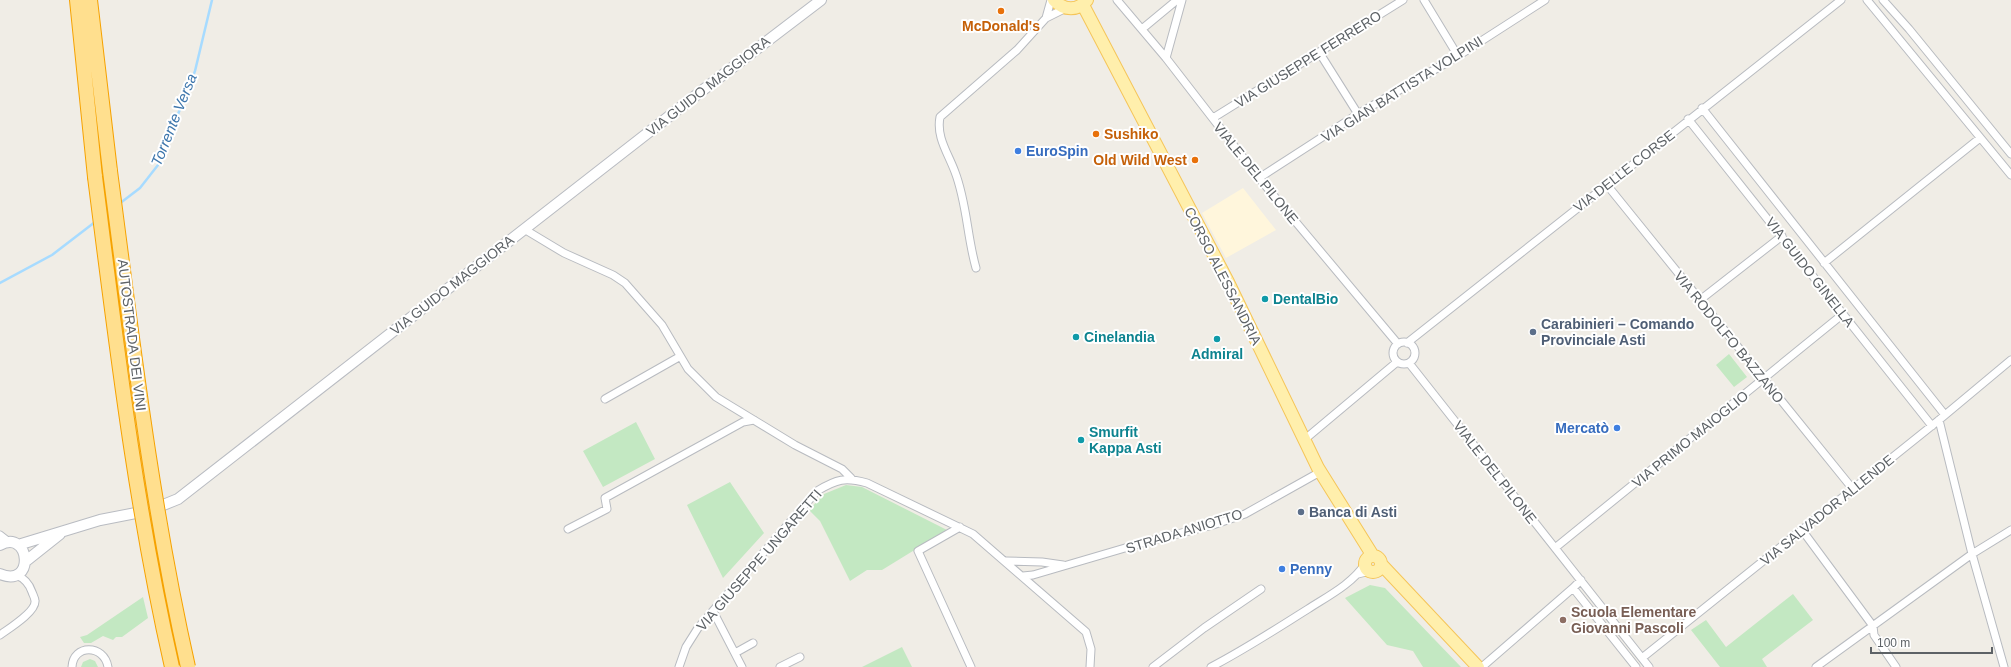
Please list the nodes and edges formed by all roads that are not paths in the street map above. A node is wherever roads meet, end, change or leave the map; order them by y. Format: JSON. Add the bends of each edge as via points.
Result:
{"nodes":[{"id":1,"x":77,"y":0,"type":"edge"},
{"id":2,"x":90,"y":0,"type":"edge"},
{"id":3,"x":821,"y":0,"type":"edge"},
{"id":4,"x":1051,"y":0,"type":"edge"},
{"id":5,"x":1054,"y":0,"type":"edge"},
{"id":6,"x":1117,"y":0,"type":"edge"},
{"id":7,"x":1177,"y":0,"type":"edge"},
{"id":8,"x":1182,"y":0,"type":"edge"},
{"id":9,"x":1403,"y":0,"type":"edge"},
{"id":10,"x":1424,"y":0,"type":"edge"},
{"id":11,"x":1545,"y":0,"type":"edge"},
{"id":12,"x":1841,"y":0,"type":"edge"},
{"id":13,"x":1867,"y":0,"type":"edge"},
{"id":14,"x":1883,"y":0,"type":"edge"},
{"id":15,"x":1085,"y":2,"type":"edge"},
{"id":16,"x":1066,"y":8,"type":"junction"},
{"id":17,"x":1046,"y":18,"type":"junction"},
{"id":18,"x":1142,"y":29,"type":"junction"},
{"id":19,"x":1319,"y":52,"type":"junction"},
{"id":20,"x":1458,"y":56,"type":"junction"},
{"id":21,"x":1166,"y":58,"type":"junction"},
{"id":22,"x":1956,"y":86,"type":"junction"},
{"id":23,"x":1946,"y":96,"type":"junction"},
{"id":24,"x":1702,"y":108,"type":"junction"},
{"id":25,"x":1358,"y":114,"type":"junction"},
{"id":26,"x":1213,"y":118,"type":"junction"},
{"id":27,"x":1688,"y":120,"type":"junction"},
{"id":28,"x":1980,"y":138,"type":"junction"},
{"id":29,"x":2003,"y":144,"type":"junction"},
{"id":30,"x":1992,"y":154,"type":"junction"},
{"id":31,"x":2011,"y":154,"type":"edge"},
{"id":32,"x":2011,"y":175,"type":"edge"},
{"id":33,"x":1259,"y":178,"type":"junction"},
{"id":34,"x":1607,"y":185,"type":"junction"},
{"id":35,"x":524,"y":229,"type":"junction"},
{"id":36,"x":1782,"y":236,"type":"junction"},
{"id":37,"x":1824,"y":263,"type":"junction"},
{"id":38,"x":976,"y":268,"type":"dead end"},
{"id":39,"x":1700,"y":300,"type":"junction"},
{"id":40,"x":1843,"y":314,"type":"junction"},
{"id":41,"x":1407,"y":343,"type":"junction"},
{"id":42,"x":1398,"y":344,"type":"junction"},
{"id":43,"x":679,"y":357,"type":"junction"},
{"id":44,"x":2011,"y":360,"type":"edge"},
{"id":45,"x":1397,"y":362,"type":"junction"},
{"id":46,"x":1409,"y":363,"type":"junction"},
{"id":47,"x":1763,"y":380,"type":"junction"},
{"id":48,"x":605,"y":399,"type":"dead end"},
{"id":49,"x":1946,"y":415,"type":"junction"},
{"id":50,"x":754,"y":420,"type":"junction"},
{"id":51,"x":1939,"y":420,"type":"junction"},
{"id":52,"x":1932,"y":426,"type":"junction"},
{"id":53,"x":1304,"y":440,"type":"junction"},
{"id":54,"x":1320,"y":472,"type":"junction"},
{"id":55,"x":851,"y":478,"type":"junction"},
{"id":56,"x":1852,"y":488,"type":"junction"},
{"id":57,"x":960,"y":527,"type":"junction"},
{"id":58,"x":568,"y":529,"type":"dead end"},
{"id":59,"x":1802,"y":530,"type":"junction"},
{"id":60,"x":2011,"y":530,"type":"edge"},
{"id":61,"x":65,"y":531,"type":"junction"},
{"id":62,"x":0,"y":535,"type":"edge"},
{"id":63,"x":9,"y":544,"type":"edge"},
{"id":64,"x":1555,"y":548,"type":"junction"},
{"id":65,"x":1972,"y":554,"type":"junction"},
{"id":66,"x":26,"y":561,"type":"junction"},
{"id":67,"x":1006,"y":561,"type":"junction"},
{"id":68,"x":1369,"y":563,"type":"junction"},
{"id":69,"x":1063,"y":565,"type":"junction"},
{"id":70,"x":16,"y":575,"type":"junction"},
{"id":71,"x":1,"y":576,"type":"edge"},
{"id":72,"x":1023,"y":576,"type":"junction"},
{"id":73,"x":1581,"y":580,"type":"junction"},
{"id":74,"x":1573,"y":588,"type":"junction"},
{"id":75,"x":1261,"y":589,"type":"dead end"},
{"id":76,"x":713,"y":611,"type":"junction"},
{"id":77,"x":1873,"y":626,"type":"junction"},
{"id":78,"x":0,"y":635,"type":"edge"},
{"id":79,"x":753,"y":643,"type":"dead end"},
{"id":80,"x":735,"y":653,"type":"junction"},
{"id":81,"x":800,"y":657,"type":"dead end"},
{"id":82,"x":1642,"y":658,"type":"junction"},
{"id":83,"x":71,"y":666,"type":"edge"},
{"id":84,"x":108,"y":667,"type":"edge"},
{"id":85,"x":172,"y":667,"type":"edge"},
{"id":86,"x":188,"y":667,"type":"edge"},
{"id":87,"x":679,"y":667,"type":"edge"},
{"id":88,"x":742,"y":667,"type":"edge"},
{"id":89,"x":780,"y":667,"type":"edge"},
{"id":90,"x":971,"y":667,"type":"edge"},
{"id":91,"x":1090,"y":667,"type":"edge"},
{"id":92,"x":1153,"y":667,"type":"edge"},
{"id":93,"x":1211,"y":667,"type":"edge"},
{"id":94,"x":1478,"y":667,"type":"edge"},
{"id":95,"x":1482,"y":667,"type":"edge"},
{"id":96,"x":1636,"y":667,"type":"edge"},
{"id":97,"x":1649,"y":667,"type":"edge"},
{"id":98,"x":1816,"y":667,"type":"edge"},
{"id":99,"x":1896,"y":667,"type":"edge"},
{"id":100,"x":2004,"y":667,"type":"edge"}],
"edges":[{"from":1,"to":85,"type":"highway","name":"AUTOSTRADA DEI VINI","bridge":true,"via":[[95,177],[131,452],[156,596]]},
{"from":2,"to":86,"type":"highway","name":"AUTOSTRADA DEI VINI","bridge":true,"via":[[146,448],[171,593]]},
{"from":3,"to":35,"type":"street","name":"VIA GUIDO MAGGIORA"},
{"from":4,"to":17,"type":"street"},
{"from":5,"to":16,"type":"main road"},
{"from":6,"to":18,"type":"street","name":"VIALE DEL PILONE"},
{"from":7,"to":18,"type":"street"},
{"from":8,"to":21,"type":"street"},
{"from":9,"to":19,"type":"street","name":"VIA GIUSEPPE FERRERO"},
{"from":10,"to":20,"type":"street"},
{"from":11,"to":20,"type":"street","name":"VIA GIAN BATTISTA VOLPINI"},
{"from":12,"to":24,"type":"street","name":"VIA DELLE CORSE"},
{"from":13,"to":23,"type":"street"},
{"from":14,"to":22,"type":"street"},
{"from":15,"to":16,"type":"main road","via":[[1072,9]]},
{"from":15,"to":53,"type":"main road","name":"CORSO ALESSANDRIA","via":[[1228,282]]},
{"from":16,"to":17,"type":"street"},
{"from":17,"to":38,"type":"street","via":[[1017,50],[940,117],[940,137],[961,191]]},
{"from":18,"to":21,"type":"street","name":"VIALE DEL PILONE"},
{"from":19,"to":25,"type":"street"},
{"from":19,"to":26,"type":"street","name":"VIA GIUSEPPE FERRERO"},
{"from":20,"to":25,"type":"street","name":"VIA GIAN BATTISTA VOLPINI"},
{"from":21,"to":26,"type":"street","name":"VIALE DEL PILONE"},
{"from":22,"to":23,"type":"street"},
{"from":22,"to":29,"type":"street"},
{"from":23,"to":28,"type":"street"},
{"from":24,"to":27,"type":"street","name":"VIA DELLE CORSE"},
{"from":24,"to":37,"type":"street","name":"VIA GUIDO GINELLA"},
{"from":25,"to":33,"type":"street","name":"VIA GIAN BATTISTA VOLPINI"},
{"from":26,"to":33,"type":"street","name":"VIALE DEL PILONE"},
{"from":27,"to":34,"type":"street","name":"VIA DELLE CORSE"},
{"from":27,"to":36,"type":"street","name":"VIA GUIDO GINELLA"},
{"from":28,"to":30,"type":"street"},
{"from":28,"to":37,"type":"street","name":"VIA GUIDO GINELLA"},
{"from":29,"to":30,"type":"street"},
{"from":29,"to":31,"type":"street"},
{"from":30,"to":32,"type":"street"},
{"from":33,"to":42,"type":"street","name":"VIALE DEL PILONE"},
{"from":34,"to":39,"type":"street","name":"VIA RODOLFO BAZZANO"},
{"from":34,"to":41,"type":"street","name":"VIA DELLE CORSE"},
{"from":35,"to":43,"type":"street","via":[[564,253],[614,275],[625,283],[662,325],[677,348]]},
{"from":35,"to":61,"type":"street","name":"VIA GUIDO MAGGIORA","via":[[178,499],[151,510],[100,520]]},
{"from":36,"to":39,"type":"street"},
{"from":36,"to":40,"type":"street","name":"VIA GUIDO GINELLA"},
{"from":37,"to":49,"type":"street","name":"VIA GUIDO GINELLA"},
{"from":39,"to":47,"type":"street","name":"VIA RODOLFO BAZZANO"},
{"from":40,"to":47,"type":"street","name":"VIA PRIMO MAIOGLIO"},
{"from":40,"to":52,"type":"street","name":"VIA GUIDO GINELLA"},
{"from":41,"to":42,"type":"street"},
{"from":41,"to":46,"type":"street","via":[[1415,350],[1414,358]]},
{"from":42,"to":45,"type":"street","via":[[1393,353]]},
{"from":43,"to":48,"type":"street"},
{"from":43,"to":50,"type":"street","via":[[716,397]]},
{"from":44,"to":49,"type":"street","name":"VIA SALVADOR ALLENDE"},
{"from":45,"to":46,"type":"street"},
{"from":45,"to":53,"type":"street"},
{"from":46,"to":64,"type":"street","name":"VIALE DEL PILONE"},
{"from":47,"to":56,"type":"street","name":"VIA RODOLFO BAZZANO"},
{"from":47,"to":64,"type":"street","name":"VIA PRIMO MAIOGLIO"},
{"from":49,"to":51,"type":"street","name":"VIA SALVADOR ALLENDE"},
{"from":50,"to":55,"type":"street","via":[[842,470]]},
{"from":50,"to":58,"type":"street","via":[[744,422],[605,498],[607,509]]},
{"from":51,"to":52,"type":"street","name":"VIA SALVADOR ALLENDE"},
{"from":51,"to":65,"type":"street"},
{"from":52,"to":56,"type":"street","name":"VIA SALVADOR ALLENDE"},
{"from":53,"to":54,"type":"main road","name":"CORSO ALESSANDRIA"},
{"from":54,"to":68,"type":"main road","name":"CORSO ALESSANDRIA"},
{"from":54,"to":69,"type":"street","name":"STRADA ANIOTTO","via":[[1245,514]]},
{"from":55,"to":57,"type":"street","via":[[868,483]]},
{"from":55,"to":76,"type":"street","name":"VIA GIUSEPPE UNGARETTI","via":[[830,483],[818,491]]},
{"from":56,"to":59,"type":"street","name":"VIA SALVADOR ALLENDE"},
{"from":57,"to":67,"type":"street","via":[[973,534]]},
{"from":57,"to":90,"type":"street","via":[[918,551]]},
{"from":59,"to":77,"type":"street"},
{"from":59,"to":82,"type":"street","name":"VIA SALVADOR ALLENDE"},
{"from":60,"to":65,"type":"street"},
{"from":61,"to":63,"type":"street","name":"VIA GUIDO MAGGIORA"},
{"from":61,"to":66,"type":"street","name":"VIA GUIDO MAGGIORA"},
{"from":62,"to":63,"type":"street"},
{"from":63,"to":66,"type":"street","via":[[24,552]]},
{"from":64,"to":73,"type":"street","name":"VIALE DEL PILONE"},
{"from":65,"to":77,"type":"street"},
{"from":65,"to":100,"type":"street"},
{"from":66,"to":70,"type":"street","name":"VIA GUIDO MAGGIORA"},
{"from":67,"to":69,"type":"street","name":"STRADA ANIOTTO"},
{"from":67,"to":72,"type":"street"},
{"from":68,"to":93,"type":"street","via":[[1283,625]]},
{"from":68,"to":94,"type":"main road","via":[[1392,577]]},
{"from":69,"to":72,"type":"street","name":"STRADA ANIOTTO"},
{"from":70,"to":71,"type":"street"},
{"from":70,"to":78,"type":"street","via":[[25,580],[30,587],[35,601],[34,606]]},
{"from":72,"to":91,"type":"street","via":[[1086,632],[1091,649]]},
{"from":73,"to":74,"type":"street"},
{"from":73,"to":82,"type":"street","name":"VIALE DEL PILONE"},
{"from":74,"to":95,"type":"street"},
{"from":74,"to":96,"type":"street"},
{"from":75,"to":92,"type":"street"},
{"from":76,"to":80,"type":"street"},
{"from":76,"to":87,"type":"street","name":"VIA GIUSEPPE UNGARETTI","via":[[686,647]]},
{"from":77,"to":98,"type":"street"},
{"from":77,"to":99,"type":"street","via":[[1874,635]]},
{"from":79,"to":80,"type":"street"},
{"from":80,"to":88,"type":"street"},
{"from":81,"to":89,"type":"street"},
{"from":82,"to":97,"type":"street","name":"VIALE DEL PILONE"},
{"from":83,"to":84,"type":"street","via":[[76,655],[91,649],[104,657]]}]}
